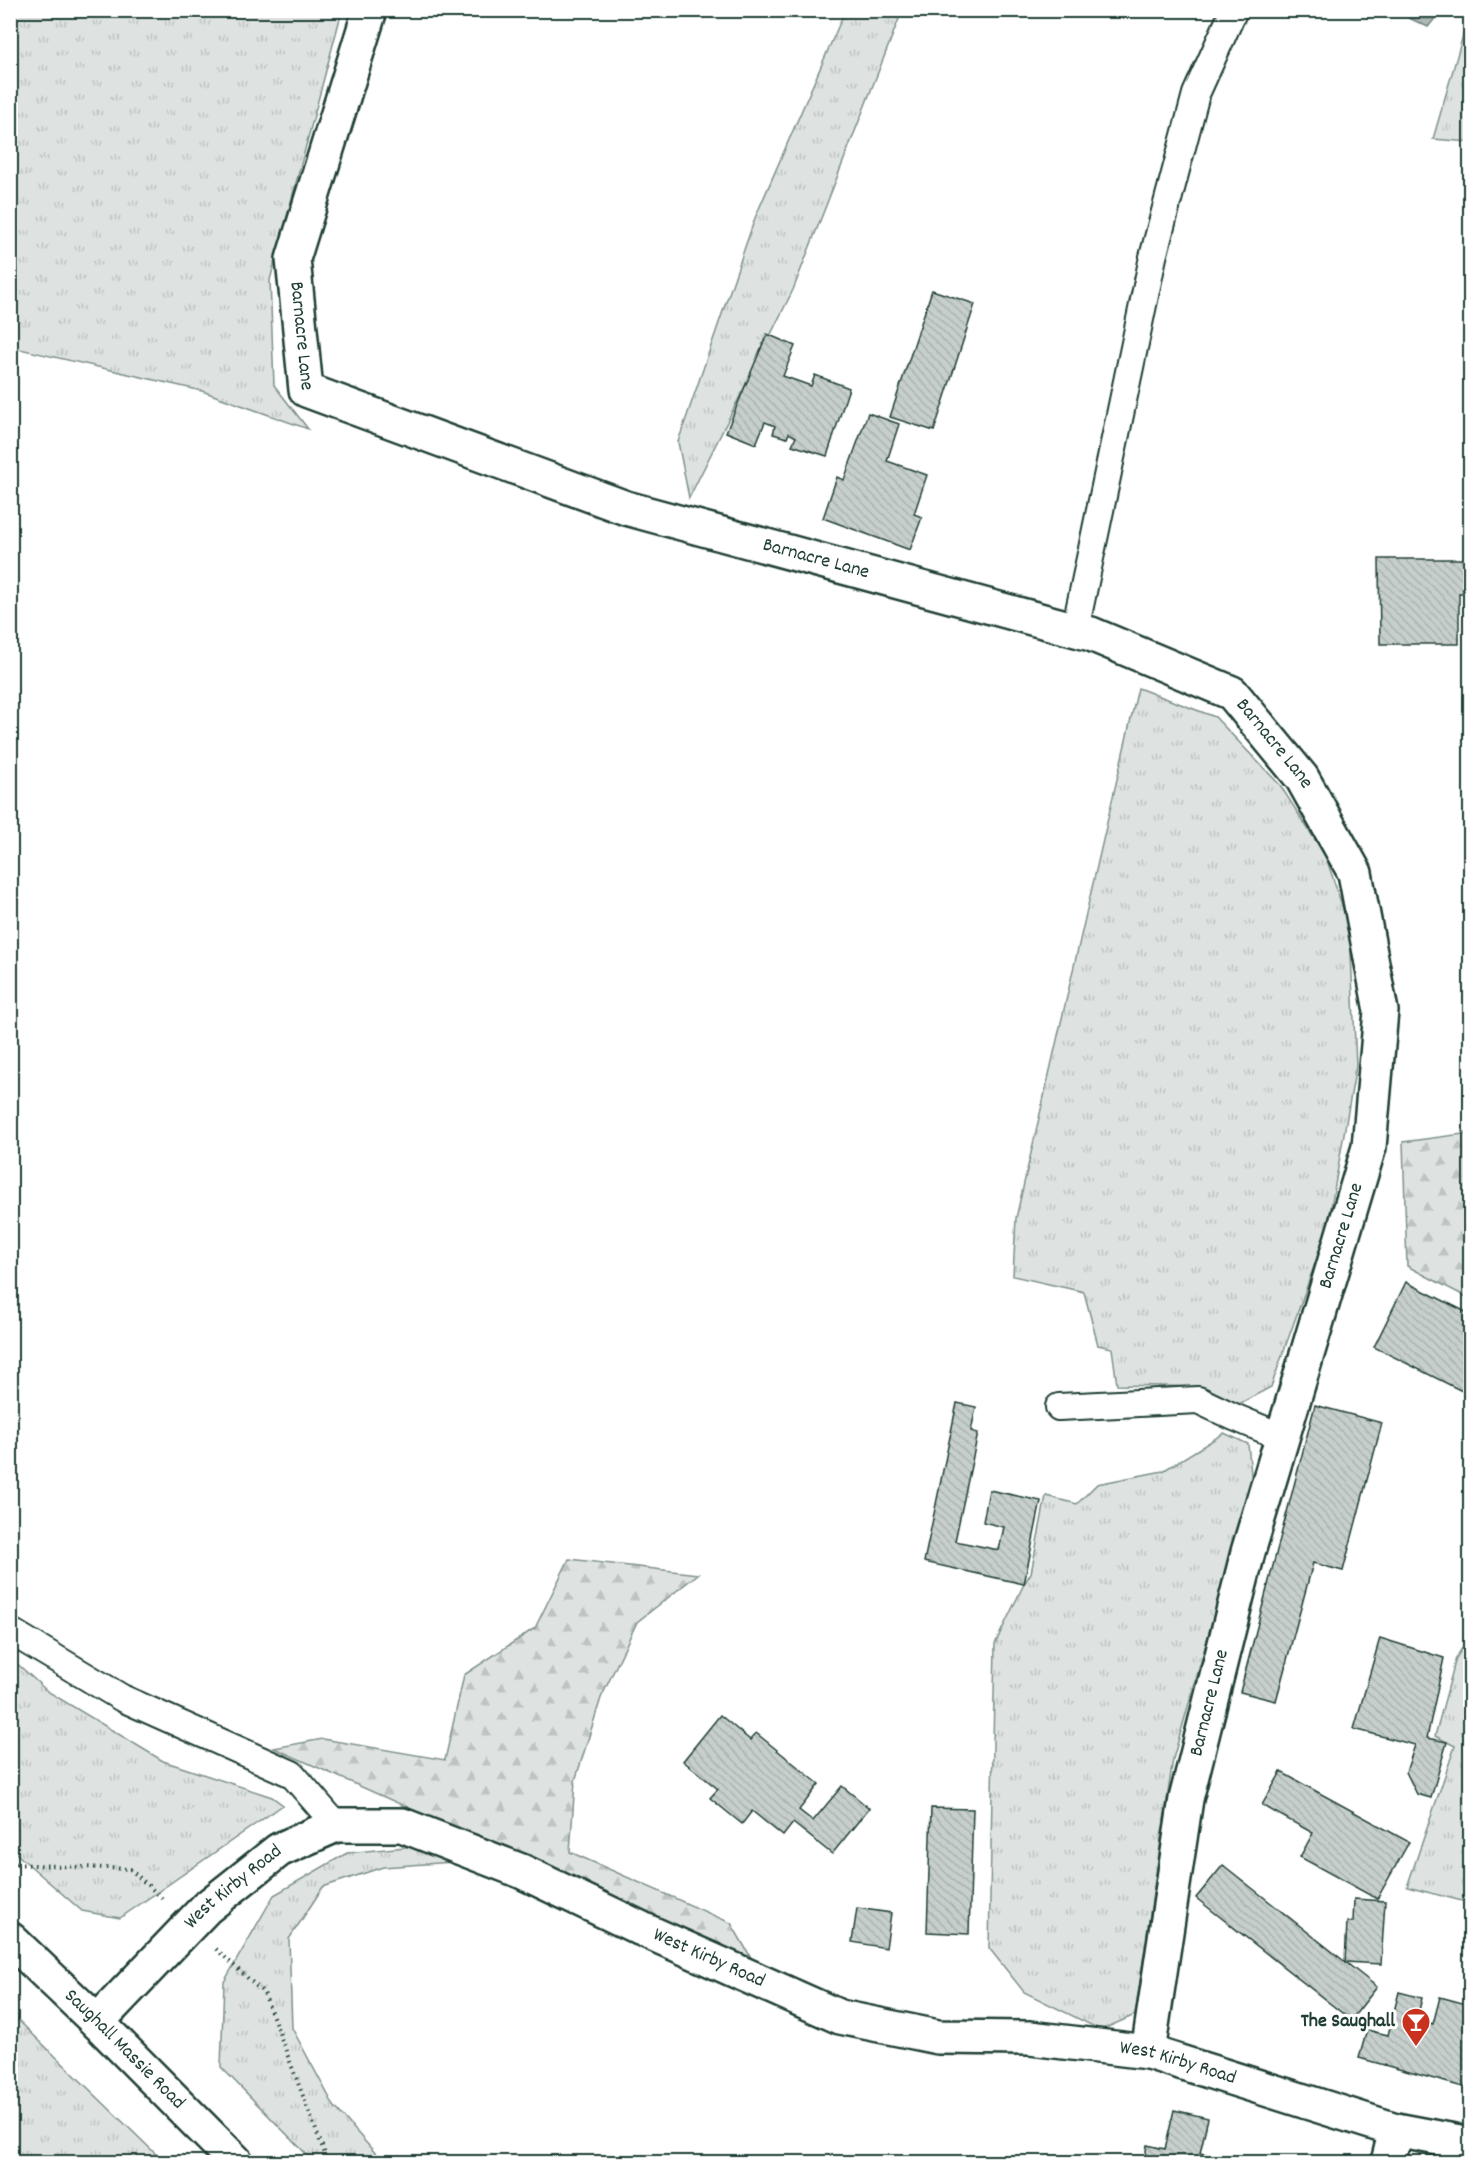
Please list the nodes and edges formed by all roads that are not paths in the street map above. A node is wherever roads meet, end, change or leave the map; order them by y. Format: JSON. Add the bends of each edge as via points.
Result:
{"nodes":[{"id":1,"x":370,"y":10,"type":"edge"},
{"id":2,"x":1234,"y":10,"type":"edge"},
{"id":3,"x":1075,"y":630,"type":"junction"},
{"id":4,"x":1059,"y":1407,"type":"dead end"},
{"id":5,"x":1282,"y":1437,"type":"junction"},
{"id":6,"x":10,"y":1631,"type":"edge"},
{"id":7,"x":336,"y":1825,"type":"junction"},
{"id":8,"x":10,"y":1939,"type":"edge"},
{"id":9,"x":97,"y":2022,"type":"junction"},
{"id":10,"x":1148,"y":2052,"type":"junction"},
{"id":11,"x":1396,"y":2130,"type":"junction"},
{"id":12,"x":1470,"y":2144,"type":"edge"},
{"id":13,"x":236,"y":2163,"type":"edge"},
{"id":14,"x":1388,"y":2163,"type":"edge"}],
"edges":[{"from":1,"to":3,"type":"street","name":"Barnacre Lane","via":[[293,259],[306,390],[626,508]]},
{"from":2,"to":3,"type":"lane","via":[[1196,94],[1153,257]]},
{"from":3,"to":5,"type":"street","name":"Barnacre Lane","via":[[1232,693],[1302,778],[1355,873],[1381,1011],[1369,1147]]},
{"from":4,"to":5,"type":"lane","via":[[1198,1400]]},
{"from":5,"to":10,"type":"street","name":"Barnacre Lane","via":[[1248,1552],[1186,1798]]},
{"from":6,"to":7,"type":"lane","via":[[122,1698],[292,1774]]},
{"from":7,"to":9,"type":"street","name":"West Kirby Road","via":[[279,1850],[206,1908]]},
{"from":7,"to":10,"type":"street","name":"West Kirby Road","via":[[402,1825],[521,1870],[840,2017],[938,2037],[1030,2038]]},
{"from":8,"to":9,"type":"street","name":"Saughall Massie Road"},
{"from":9,"to":13,"type":"street","name":"Saughall Massie Road"},
{"from":10,"to":11,"type":"street","name":"West Kirby Road"},
{"from":11,"to":12,"type":"street","name":"West Kirby Road"},
{"from":11,"to":14,"type":"street"}]}
